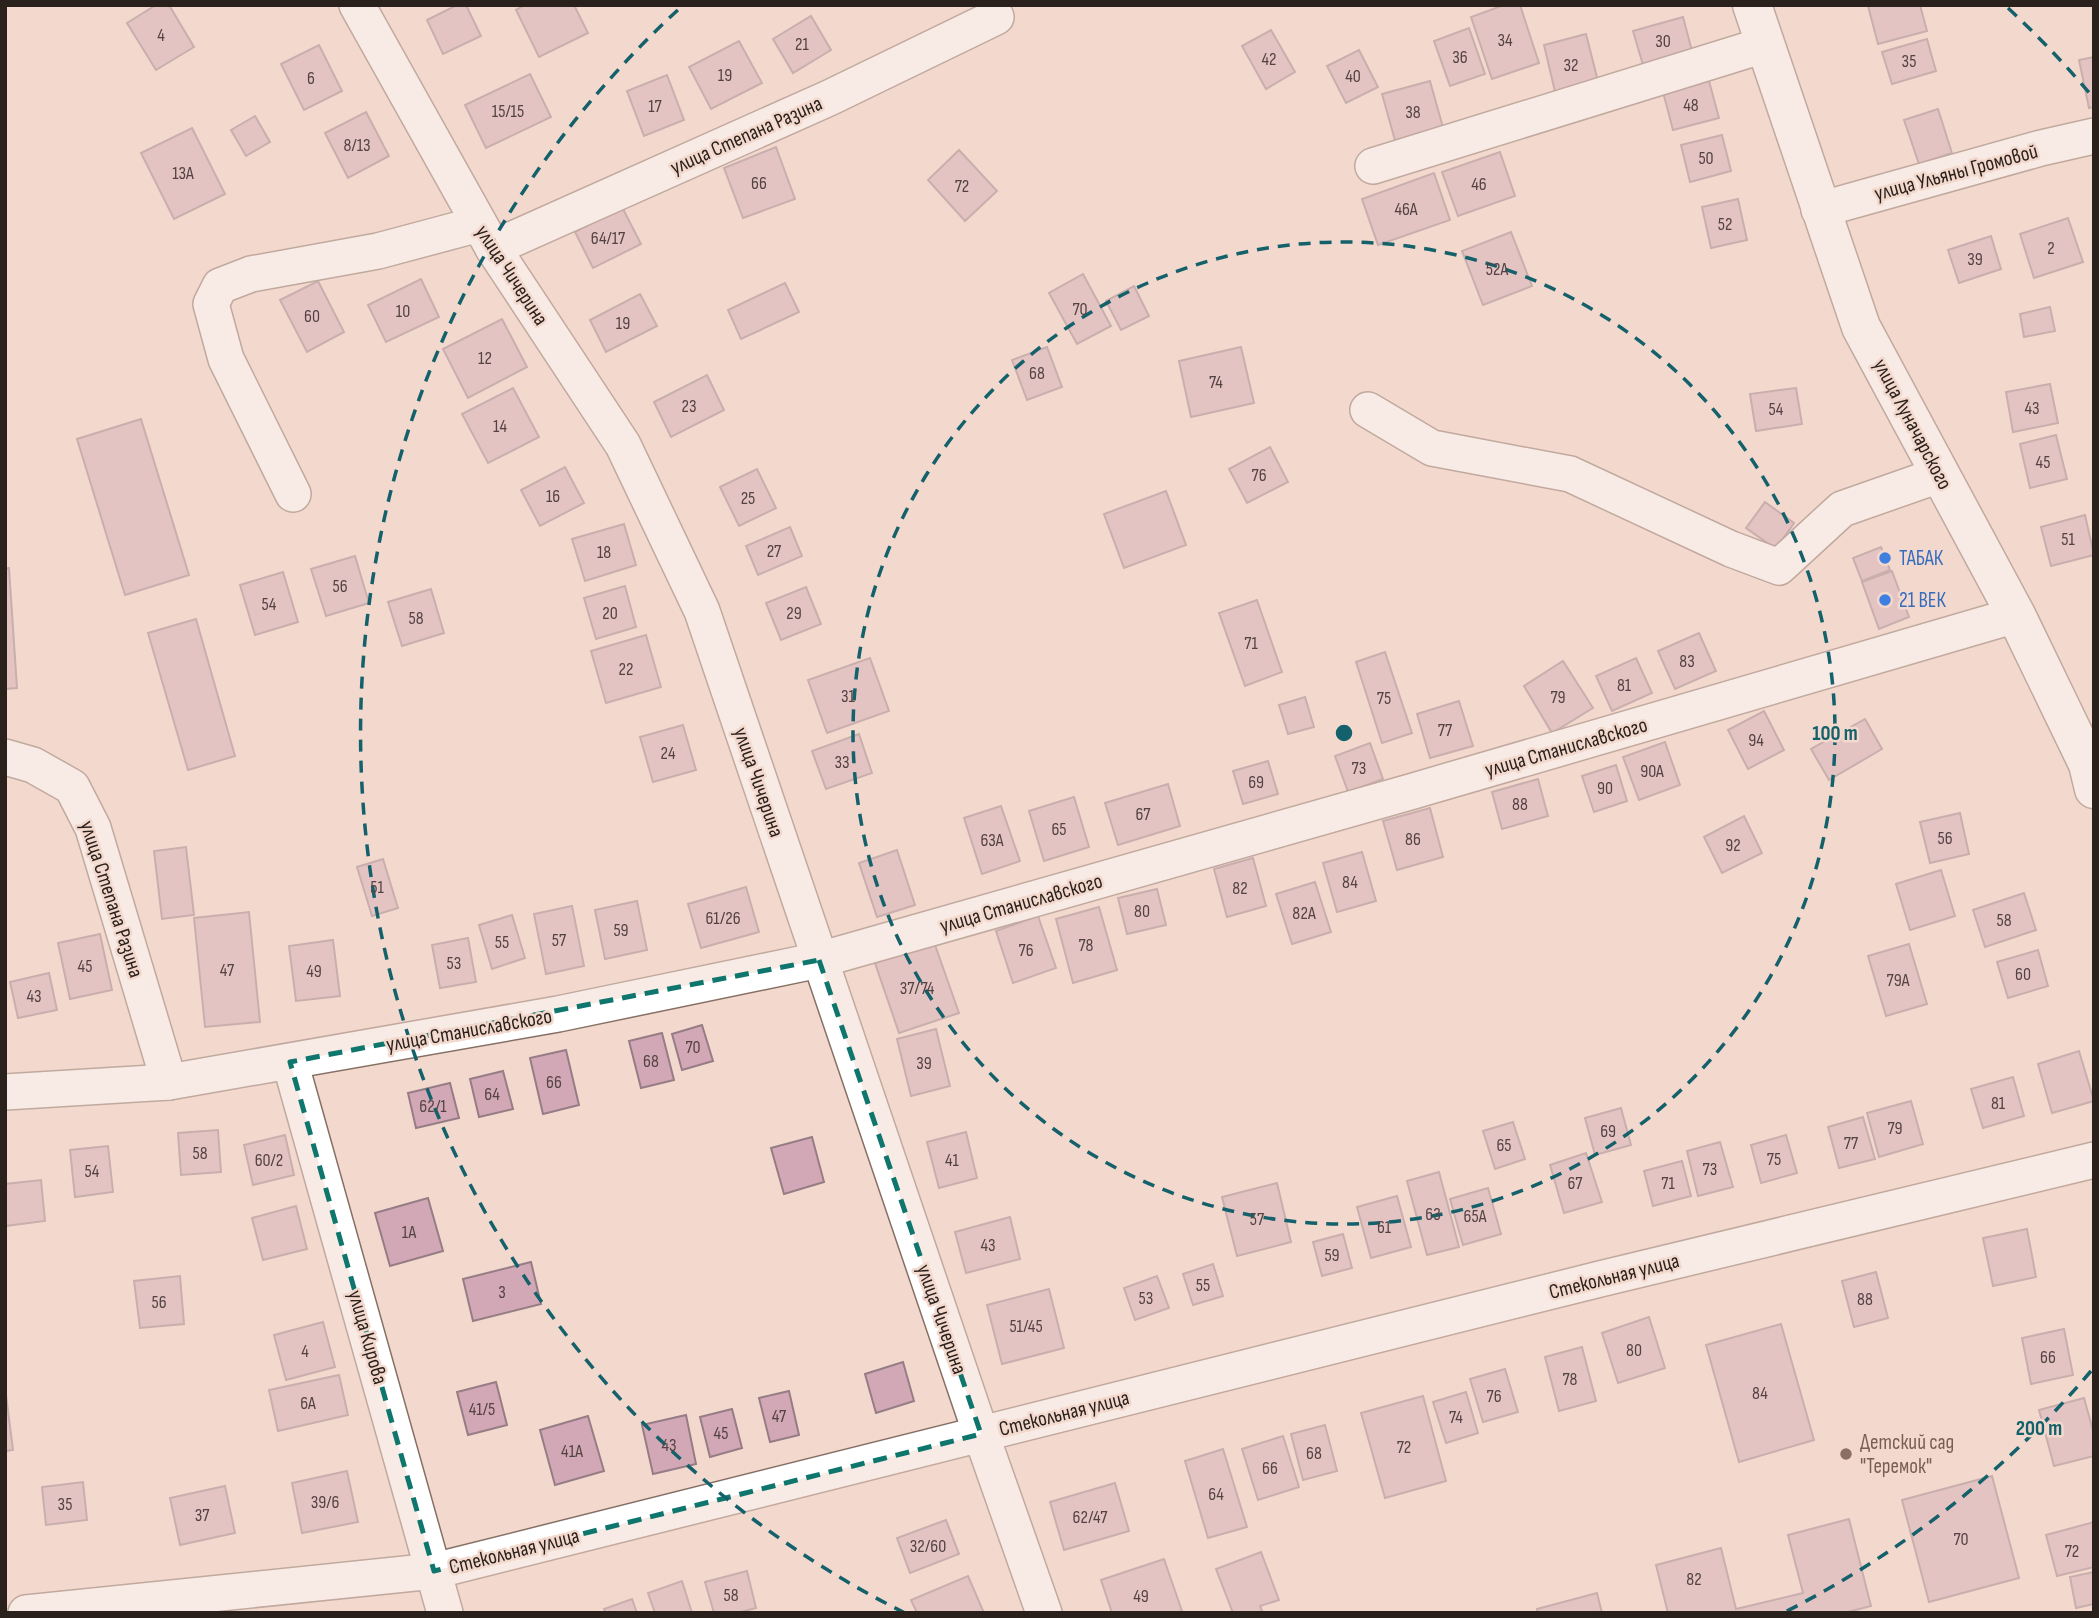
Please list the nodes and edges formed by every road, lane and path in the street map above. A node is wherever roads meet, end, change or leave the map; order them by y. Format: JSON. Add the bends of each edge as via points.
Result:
{"nodes":[{"id":1,"x":357,"y":5,"type":"edge"},
{"id":2,"x":1752,"y":5,"type":"edge"},
{"id":3,"x":996,"y":17,"type":"dead end"},
{"id":4,"x":1764,"y":45,"type":"junction"},
{"id":5,"x":2094,"y":136,"type":"edge"},
{"id":6,"x":1373,"y":166,"type":"dead end"},
{"id":7,"x":1819,"y":210,"type":"junction"},
{"id":8,"x":486,"y":236,"type":"junction"},
{"id":9,"x":1368,"y":410,"type":"dead end"},
{"id":10,"x":1939,"y":475,"type":"junction"},
{"id":11,"x":293,"y":494,"type":"dead end"},
{"id":12,"x":2016,"y":615,"type":"junction"},
{"id":13,"x":5,"y":757,"type":"edge"},
{"id":14,"x":2094,"y":789,"type":"edge"},
{"id":15,"x":819,"y":960,"type":"junction"},
{"id":16,"x":290,"y":1062,"type":"junction"},
{"id":17,"x":169,"y":1082,"type":"junction"},
{"id":18,"x":5,"y":1092,"type":"edge"},
{"id":19,"x":2094,"y":1160,"type":"edge"},
{"id":20,"x":981,"y":1434,"type":"junction"},
{"id":21,"x":434,"y":1571,"type":"junction"},
{"id":22,"x":26,"y":1613,"type":"edge"},
{"id":23,"x":445,"y":1613,"type":"edge"},
{"id":24,"x":1044,"y":1613,"type":"edge"}],
"edges":[{"from":1,"to":8,"type":"street","name":"улица Чичерина"},
{"from":2,"to":4,"type":"main road","name":"улица Луначарского"},
{"from":3,"to":8,"type":"street","name":"улица Степана Разина","via":[[829,98]]},
{"from":4,"to":6,"type":"street"},
{"from":4,"to":7,"type":"main road","name":"улица Луначарского"},
{"from":5,"to":7,"type":"street","name":"улица Ульяны Громовой"},
{"from":7,"to":10,"type":"main road","name":"улица Луначарского","via":[[1861,327]]},
{"from":8,"to":11,"type":"street","name":"улица Степана Разина","via":[[251,274],[220,286],[211,304],[226,359]]},
{"from":8,"to":15,"type":"street","name":"улица Чичерина","via":[[623,445],[702,611]]},
{"from":9,"to":10,"type":"street","via":[[1432,449],[1570,474],[1779,567],[1842,509]]},
{"from":10,"to":12,"type":"main road","name":"улица Луначарского"},
{"from":12,"to":14,"type":"main road","name":"улица Луначарского","via":[[2088,764]]},
{"from":12,"to":15,"type":"street","name":"улица Станиславского"},
{"from":13,"to":17,"type":"street","name":"улица Степана Разина","via":[[33,765],[72,787],[93,828]]},
{"from":15,"to":16,"type":"street","name":"улица Станиславского","via":[[558,1014]]},
{"from":15,"to":20,"type":"street","name":"улица Чичерина"},
{"from":16,"to":17,"type":"street","name":"улица Станиславского"},
{"from":16,"to":21,"type":"street","name":"улица Кирова"},
{"from":17,"to":18,"type":"street","name":"улица Станиславского"},
{"from":19,"to":20,"type":"street","name":"Стекольная улица"},
{"from":20,"to":21,"type":"street","name":"Стекольная улица"},
{"from":20,"to":24,"type":"street","name":"улица Чичерина"},
{"from":21,"to":22,"type":"street","name":"Стекольная улица"},
{"from":21,"to":23,"type":"street","name":"улица Кирова"}]}
